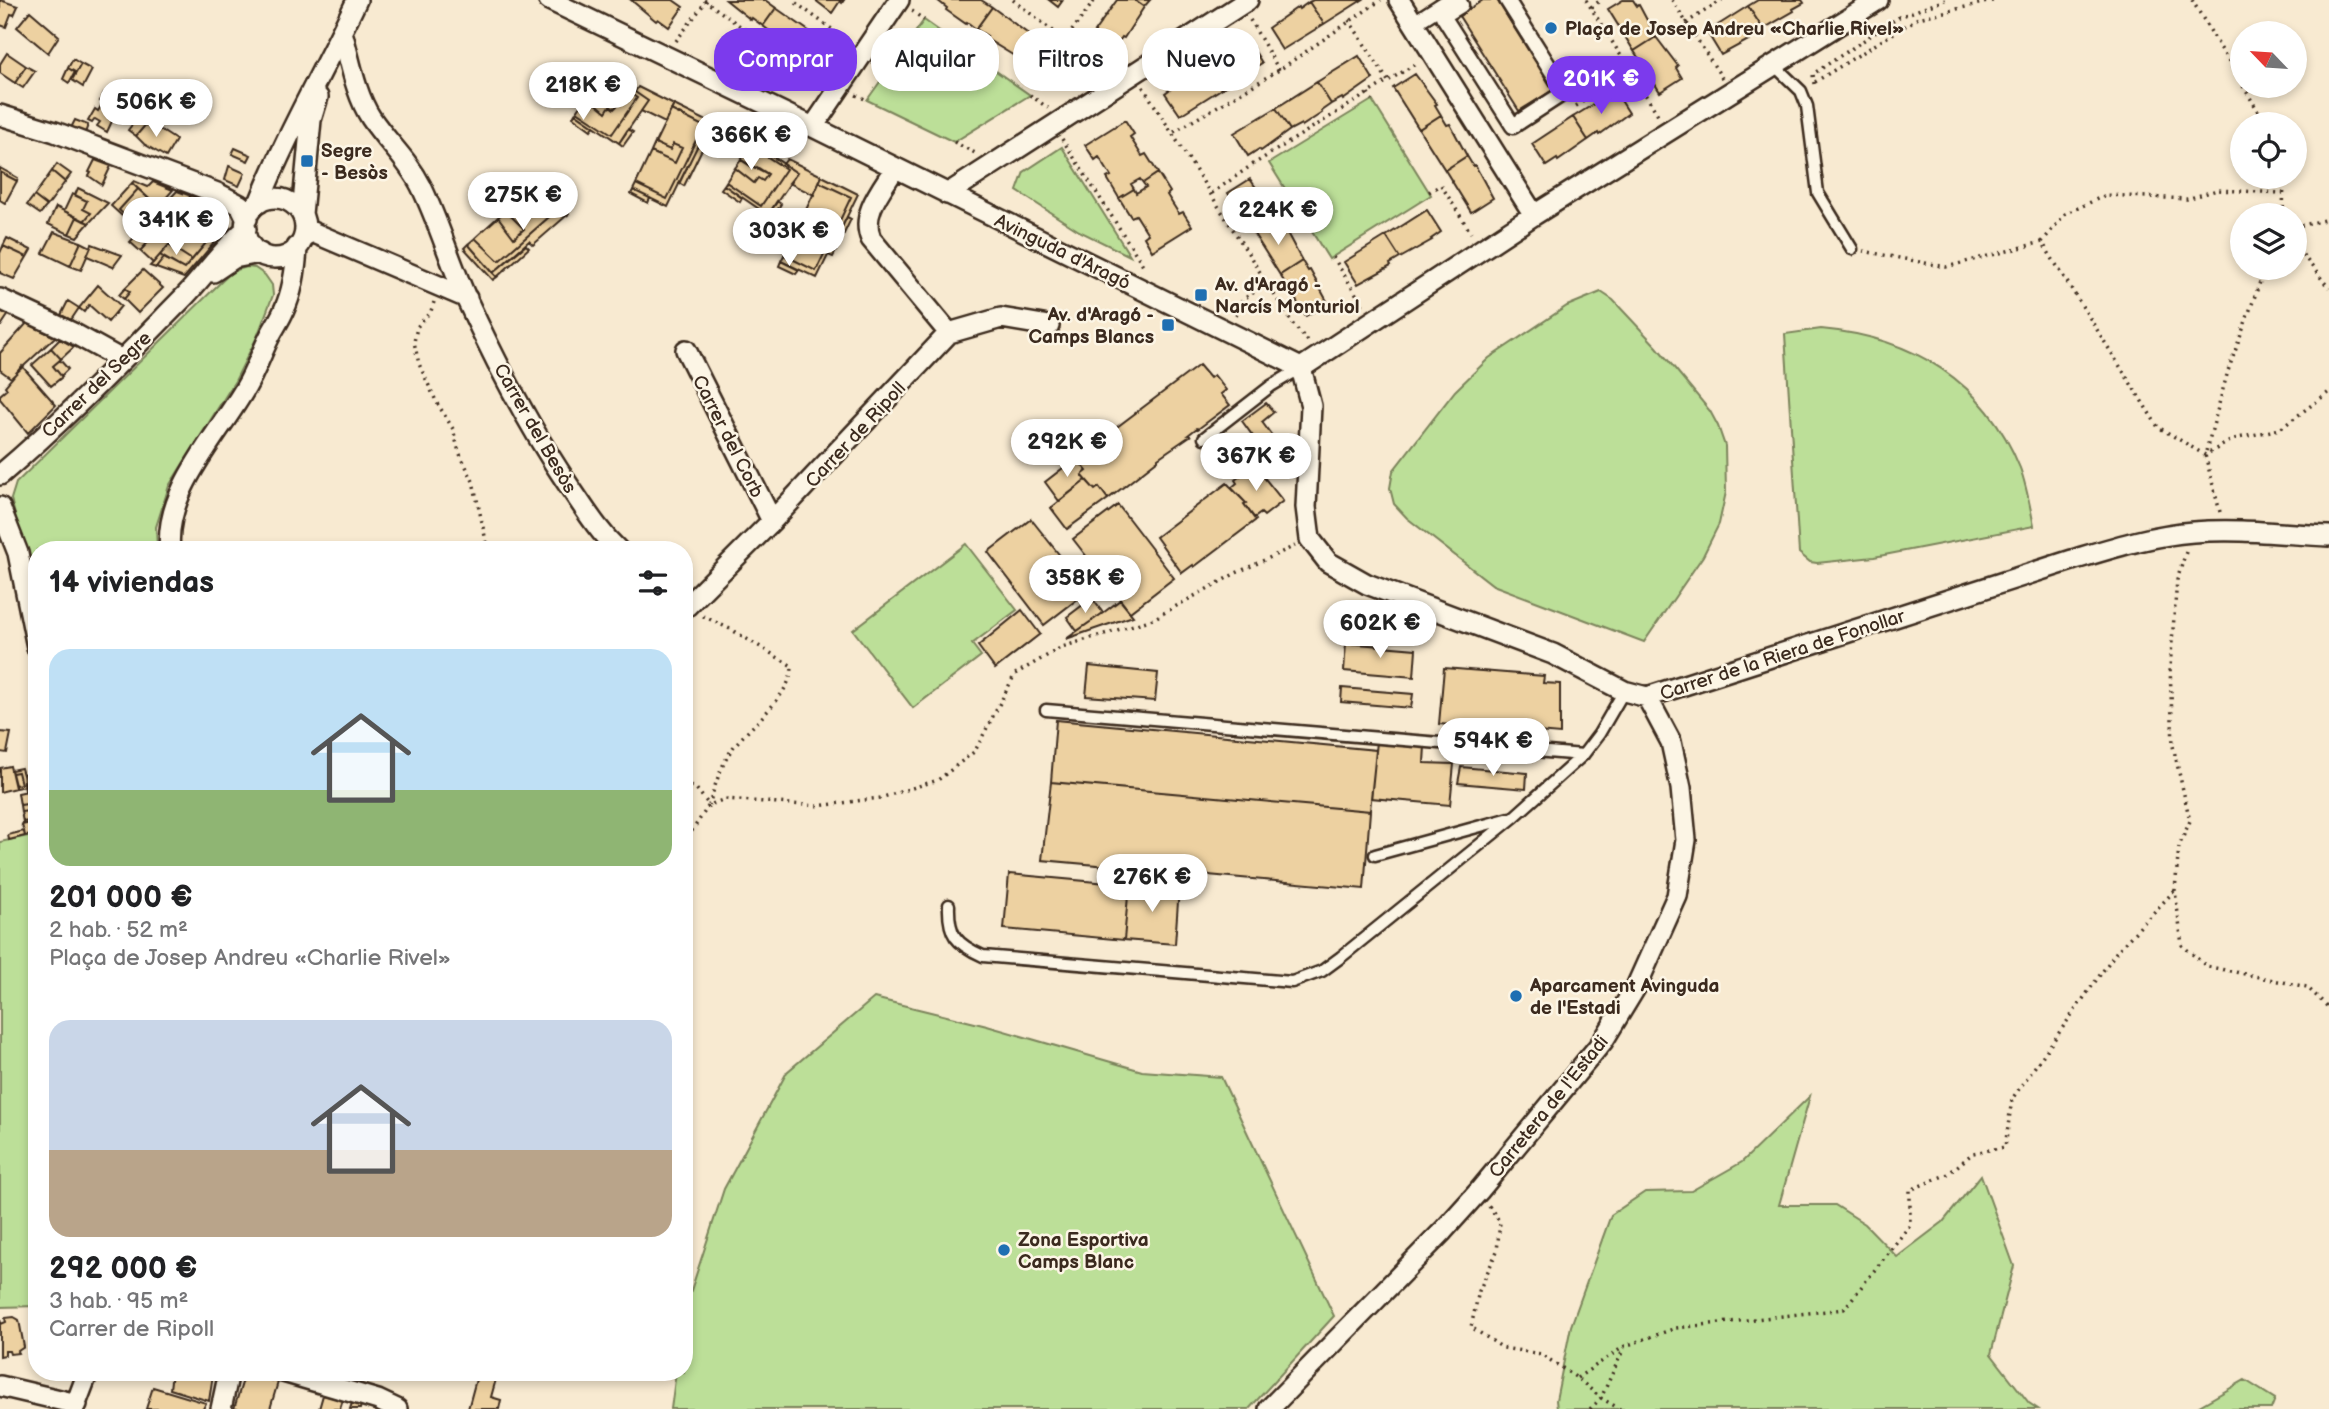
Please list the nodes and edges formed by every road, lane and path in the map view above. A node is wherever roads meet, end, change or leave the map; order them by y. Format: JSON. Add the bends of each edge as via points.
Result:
{"nodes":[{"id":1,"x":357,"y":0,"type":"edge"},
{"id":2,"x":549,"y":0,"type":"edge"},
{"id":3,"x":899,"y":0,"type":"edge"},
{"id":4,"x":1013,"y":0,"type":"edge"},
{"id":5,"x":1095,"y":0,"type":"edge"},
{"id":6,"x":1399,"y":0,"type":"edge"},
{"id":7,"x":1450,"y":0,"type":"edge"},
{"id":8,"x":1458,"y":0,"type":"edge"},
{"id":9,"x":1507,"y":0,"type":"edge"},
{"id":10,"x":1586,"y":0,"type":"edge"},
{"id":11,"x":1601,"y":0,"type":"edge"},
{"id":12,"x":1672,"y":0,"type":"edge"},
{"id":13,"x":1722,"y":0,"type":"edge"},
{"id":14,"x":1878,"y":0,"type":"edge"},
{"id":15,"x":1945,"y":0,"type":"edge"},
{"id":16,"x":1996,"y":0,"type":"edge"},
{"id":17,"x":2192,"y":0,"type":"edge"},
{"id":18,"x":706,"y":1,"type":"edge"},
{"id":19,"x":1378,"y":2,"type":"dead end"},
{"id":20,"x":796,"y":4,"type":"dead end"},
{"id":21,"x":1590,"y":7,"type":"junction"},
{"id":22,"x":1249,"y":10,"type":"edge"},
{"id":23,"x":1349,"y":20,"type":"junction"},
{"id":24,"x":1414,"y":23,"type":"junction"},
{"id":25,"x":1686,"y":23,"type":"junction"},
{"id":26,"x":1049,"y":28,"type":"edge"},
{"id":27,"x":1074,"y":28,"type":"edge"},
{"id":28,"x":342,"y":32,"type":"junction"},
{"id":29,"x":863,"y":53,"type":"junction"},
{"id":30,"x":330,"y":57,"type":"junction"},
{"id":31,"x":664,"y":57,"type":"junction"},
{"id":32,"x":1419,"y":63,"type":"dead end"},
{"id":33,"x":1573,"y":65,"type":"dead end"},
{"id":34,"x":1774,"y":65,"type":"junction"},
{"id":35,"x":2230,"y":65,"type":"edge"},
{"id":36,"x":1279,"y":70,"type":"junction"},
{"id":37,"x":1630,"y":71,"type":"junction"},
{"id":38,"x":1128,"y":78,"type":"edge"},
{"id":39,"x":1388,"y":81,"type":"junction"},
{"id":40,"x":1814,"y":83,"type":"junction"},
{"id":41,"x":1607,"y":86,"type":"dead end"},
{"id":42,"x":1107,"y":91,"type":"edge"},
{"id":43,"x":1146,"y":91,"type":"edge"},
{"id":44,"x":1801,"y":91,"type":"junction"},
{"id":45,"x":1731,"y":92,"type":"junction"},
{"id":46,"x":1368,"y":93,"type":"junction"},
{"id":47,"x":1595,"y":93,"type":"dead end"},
{"id":48,"x":835,"y":95,"type":"junction"},
{"id":49,"x":1815,"y":95,"type":"dead end"},
{"id":50,"x":1372,"y":100,"type":"dead end"},
{"id":51,"x":0,"y":115,"type":"edge"},
{"id":52,"x":813,"y":127,"type":"junction"},
{"id":53,"x":1668,"y":131,"type":"junction"},
{"id":54,"x":1173,"y":133,"type":"junction"},
{"id":55,"x":1061,"y":137,"type":"dead end"},
{"id":56,"x":1265,"y":157,"type":"junction"},
{"id":57,"x":1269,"y":163,"type":"dead end"},
{"id":58,"x":895,"y":168,"type":"junction"},
{"id":59,"x":2283,"y":189,"type":"edge"},
{"id":60,"x":1429,"y":192,"type":"dead end"},
{"id":61,"x":2283,"y":192,"type":"junction"},
{"id":62,"x":1212,"y":193,"type":"junction"},
{"id":63,"x":947,"y":194,"type":"junction"},
{"id":64,"x":2283,"y":203,"type":"edge"},
{"id":65,"x":1534,"y":215,"type":"junction"},
{"id":66,"x":250,"y":217,"type":"junction"},
{"id":67,"x":2329,"y":219,"type":"edge"},
{"id":68,"x":2307,"y":224,"type":"edge"},
{"id":69,"x":301,"y":230,"type":"junction"},
{"id":70,"x":2042,"y":242,"type":"junction"},
{"id":71,"x":1853,"y":249,"type":"joint"},
{"id":72,"x":1482,"y":250,"type":"junction"},
{"id":73,"x":264,"y":255,"type":"junction"},
{"id":74,"x":1333,"y":257,"type":"dead end"},
{"id":75,"x":2307,"y":260,"type":"edge"},
{"id":76,"x":1146,"y":270,"type":"dead end"},
{"id":77,"x":2261,"y":280,"type":"edge"},
{"id":78,"x":1268,"y":284,"type":"junction"},
{"id":79,"x":439,"y":286,"type":"junction"},
{"id":80,"x":2329,"y":288,"type":"edge"},
{"id":81,"x":190,"y":290,"type":"junction"},
{"id":82,"x":467,"y":298,"type":"junction"},
{"id":83,"x":0,"y":299,"type":"edge"},
{"id":84,"x":1238,"y":310,"type":"dead end"},
{"id":85,"x":1373,"y":321,"type":"junction"},
{"id":86,"x":1049,"y":326,"type":"dead end"},
{"id":87,"x":272,"y":331,"type":"junction"},
{"id":88,"x":949,"y":333,"type":"junction"},
{"id":89,"x":686,"y":350,"type":"dead end"},
{"id":90,"x":1321,"y":355,"type":"junction"},
{"id":91,"x":122,"y":360,"type":"junction"},
{"id":92,"x":1301,"y":368,"type":"junction"},
{"id":93,"x":2329,"y":391,"type":"edge"},
{"id":94,"x":1203,"y":438,"type":"dead end"},
{"id":95,"x":2205,"y":455,"type":"junction"},
{"id":96,"x":0,"y":475,"type":"edge"},
{"id":97,"x":0,"y":507,"type":"edge"},
{"id":98,"x":772,"y":522,"type":"junction"},
{"id":99,"x":2226,"y":531,"type":"junction"},
{"id":100,"x":2192,"y":532,"type":"junction"},
{"id":101,"x":2329,"y":536,"type":"edge"},
{"id":102,"x":1310,"y":539,"type":"junction"},
{"id":103,"x":169,"y":541,"type":"edge"},
{"id":104,"x":486,"y":541,"type":"edge"},
{"id":105,"x":608,"y":541,"type":"edge"},
{"id":106,"x":693,"y":598,"type":"edge"},
{"id":107,"x":28,"y":602,"type":"edge"},
{"id":108,"x":693,"y":609,"type":"edge"},
{"id":109,"x":1624,"y":691,"type":"junction"},
{"id":110,"x":1647,"y":698,"type":"junction"},
{"id":111,"x":1046,"y":710,"type":"dead end"},
{"id":112,"x":1583,"y":755,"type":"junction"},
{"id":113,"x":693,"y":787,"type":"edge"},
{"id":114,"x":709,"y":805,"type":"junction"},
{"id":115,"x":1514,"y":817,"type":"junction"},
{"id":116,"x":693,"y":830,"type":"edge"},
{"id":117,"x":1375,"y":855,"type":"dead end"},
{"id":118,"x":2175,"y":890,"type":"junction"},
{"id":119,"x":949,"y":905,"type":"dead end"},
{"id":120,"x":2329,"y":1008,"type":"edge"},
{"id":121,"x":1479,"y":1191,"type":"junction"},
{"id":122,"x":1625,"y":1346,"type":"junction"},
{"id":123,"x":1577,"y":1378,"type":"junction"},
{"id":124,"x":85,"y":1381,"type":"edge"},
{"id":125,"x":227,"y":1381,"type":"edge"},
{"id":126,"x":314,"y":1381,"type":"edge"},
{"id":127,"x":0,"y":1386,"type":"edge"},
{"id":128,"x":1601,"y":1398,"type":"junction"},
{"id":129,"x":75,"y":1407,"type":"edge"},
{"id":130,"x":221,"y":1409,"type":"edge"},
{"id":131,"x":397,"y":1409,"type":"edge"},
{"id":132,"x":1269,"y":1409,"type":"edge"},
{"id":133,"x":1590,"y":1409,"type":"edge"},
{"id":134,"x":1620,"y":1409,"type":"edge"}],
"edges":[{"from":1,"to":28,"type":"street","name":"Carrer del Segre"},
{"from":2,"to":31,"type":"street","name":"Avinguda d'Aragó"},
{"from":3,"to":29,"type":"street"},
{"from":4,"to":26,"type":"path"},
{"from":5,"to":27,"type":"path"},
{"from":6,"to":24,"type":"street"},
{"from":7,"to":24,"type":"street"},
{"from":8,"to":9,"type":"street","via":[[1461,5],[1443,16],[1513,126],[1565,92]]},
{"from":10,"to":21,"type":"path"},
{"from":11,"to":21,"type":"path"},
{"from":12,"to":25,"type":"path"},
{"from":13,"to":25,"type":"path"},
{"from":14,"to":34,"type":"street"},
{"from":15,"to":40,"type":"path","via":[[1899,17],[1813,74]]},
{"from":16,"to":40,"type":"path","via":[[1919,19]]},
{"from":17,"to":35,"type":"path"},
{"from":18,"to":31,"type":"path"},
{"from":18,"to":48,"type":"path"},
{"from":19,"to":23,"type":"path"},
{"from":20,"to":29,"type":"path"},
{"from":21,"to":37,"type":"path"},
{"from":22,"to":36,"type":"path"},
{"from":22,"to":38,"type":"street"},
{"from":23,"to":36,"type":"path"},
{"from":23,"to":39,"type":"path"},
{"from":24,"to":65,"type":"street"},
{"from":25,"to":45,"type":"path"},
{"from":28,"to":30,"type":"street","name":"Carrer del Segre"},
{"from":28,"to":82,"type":"street","name":"Carrer del Besòs","via":[[365,107],[420,184]]},
{"from":29,"to":48,"type":"street"},
{"from":30,"to":66,"type":"street","name":"Carrer del Segre"},
{"from":30,"to":69,"type":"street","name":"Carrer del Segre","via":[[312,120]]},
{"from":31,"to":52,"type":"street","name":"Avinguda d'Aragó"},
{"from":32,"to":39,"type":"path"},
{"from":33,"to":47,"type":"path"},
{"from":34,"to":44,"type":"lane"},
{"from":34,"to":45,"type":"street"},
{"from":36,"to":54,"type":"path"},
{"from":37,"to":41,"type":"path"},
{"from":37,"to":53,"type":"path"},
{"from":39,"to":46,"type":"path"},
{"from":40,"to":44,"type":"path"},
{"from":40,"to":49,"type":"path"},
{"from":42,"to":63,"type":"street"},
{"from":43,"to":54,"type":"path"},
{"from":44,"to":71,"type":"lane","via":[[1818,193]]},
{"from":45,"to":53,"type":"street"},
{"from":46,"to":50,"type":"path"},
{"from":46,"to":56,"type":"path"},
{"from":48,"to":52,"type":"street"},
{"from":51,"to":66,"type":"street","via":[[217,193],[240,205]]},
{"from":52,"to":58,"type":"street","name":"Avinguda d'Aragó"},
{"from":53,"to":65,"type":"street"},
{"from":54,"to":62,"type":"path"},
{"from":55,"to":76,"type":"path"},
{"from":56,"to":57,"type":"path"},
{"from":56,"to":62,"type":"path"},
{"from":58,"to":63,"type":"street","name":"Avinguda d'Aragó"},
{"from":58,"to":88,"type":"street","via":[[873,204],[868,232]]},
{"from":59,"to":61,"type":"path"},
{"from":60,"to":72,"type":"path","via":[[1441,185]]},
{"from":61,"to":64,"type":"path"},
{"from":61,"to":70,"type":"path","via":[[2217,190],[2187,199],[2106,195],[2065,214]]},
{"from":62,"to":78,"type":"path"},
{"from":63,"to":92,"type":"street","name":"Avinguda d'Aragó"},
{"from":65,"to":72,"type":"street"},
{"from":66,"to":69,"type":"street","via":[[268,199],[288,200],[296,206]]},
{"from":66,"to":73,"type":"street","via":[[252,247]]},
{"from":66,"to":81,"type":"street","name":"Carrer del Segre"},
{"from":67,"to":68,"type":"path"},
{"from":69,"to":73,"type":"street","name":"Carrer del Segre","via":[[287,255]]},
{"from":69,"to":79,"type":"street"},
{"from":69,"to":87,"type":"street","via":[[288,302]]},
{"from":70,"to":71,"type":"path","via":[[1946,267]]},
{"from":70,"to":95,"type":"path","via":[[2158,427]]},
{"from":72,"to":85,"type":"street"},
{"from":73,"to":81,"type":"street","name":"Carrer del Segre","via":[[225,262]]},
{"from":73,"to":87,"type":"street","via":[[278,275],[282,293]]},
{"from":74,"to":85,"type":"path"},
{"from":75,"to":80,"type":"path"},
{"from":77,"to":95,"type":"path","via":[[2228,371]]},
{"from":78,"to":84,"type":"path","via":[[1243,299]]},
{"from":78,"to":90,"type":"path","via":[[1294,326]]},
{"from":79,"to":82,"type":"street"},
{"from":79,"to":104,"type":"path","via":[[414,342],[419,364],[453,429],[472,481]]},
{"from":81,"to":91,"type":"street","name":"Carrer del Segre"},
{"from":82,"to":105,"type":"street","name":"Carrer del Besòs","via":[[546,452]]},
{"from":83,"to":91,"type":"street"},
{"from":85,"to":90,"type":"street"},
{"from":86,"to":88,"type":"street","via":[[1001,318]]},
{"from":87,"to":103,"type":"street","via":[[247,386],[175,505]]},
{"from":88,"to":98,"type":"street","name":"Carrer de Ripoll"},
{"from":89,"to":98,"type":"street","name":"Carrer del Corb"},
{"from":90,"to":92,"type":"street"},
{"from":91,"to":96,"type":"street","name":"Carrer del Segre"},
{"from":92,"to":94,"type":"lane"},
{"from":92,"to":102,"type":"street","via":[[1311,406],[1306,507]]},
{"from":93,"to":95,"type":"path","via":[[2280,429],[2234,439]]},
{"from":95,"to":99,"type":"path"},
{"from":97,"to":107,"type":"street","via":[[18,553]]},
{"from":98,"to":106,"type":"street","name":"Carrer de Ripoll"},
{"from":99,"to":100,"type":"street","name":"Carrer de la Riera de Fonollar"},
{"from":99,"to":101,"type":"street","name":"Carrer de la Riera de Fonollar"},
{"from":100,"to":110,"type":"street","name":"Carrer de la Riera de Fonollar","via":[[2137,540],[2072,559]]},
{"from":100,"to":118,"type":"path","via":[[2177,580],[2170,667],[2173,746],[2190,821],[2179,846]]},
{"from":102,"to":109,"type":"street","name":"Carrer de la Riera de Fonollar","via":[[1328,562],[1367,584],[1553,654]]},
{"from":102,"to":114,"type":"path","via":[[1153,619],[1062,647],[1015,674],[975,751],[938,780],[880,798],[818,806],[739,799]]},
{"from":108,"to":114,"type":"path","via":[[792,666],[780,694],[735,746]]},
{"from":109,"to":110,"type":"street","name":"Carrer de la Riera de Fonollar"},
{"from":109,"to":112,"type":"lane"},
{"from":110,"to":121,"type":"street","name":"Carretera de l'Estadi","via":[[1671,742],[1681,788],[1686,840],[1677,896],[1637,985],[1604,1041]]},
{"from":111,"to":112,"type":"lane"},
{"from":112,"to":115,"type":"lane"},
{"from":113,"to":114,"type":"path"},
{"from":114,"to":116,"type":"path"},
{"from":115,"to":117,"type":"lane"},
{"from":115,"to":119,"type":"lane","via":[[1341,957],[1322,971],[1292,982],[983,956],[956,940],[950,928]]},
{"from":118,"to":120,"type":"path","via":[[2182,945],[2206,966],[2307,987]]},
{"from":118,"to":122,"type":"path","via":[[2117,951],[2012,1099],[2005,1147],[1973,1153],[1948,1174],[1910,1190],[1910,1225],[1844,1309],[1676,1328]]},
{"from":121,"to":123,"type":"path","via":[[1500,1222],[1497,1251],[1479,1291],[1471,1327],[1503,1348],[1541,1354]]},
{"from":121,"to":132,"type":"street","name":"Carretera de l'Estadi"},
{"from":122,"to":123,"type":"path"},
{"from":122,"to":128,"type":"path"},
{"from":123,"to":128,"type":"path"},
{"from":124,"to":129,"type":"street"},
{"from":125,"to":130,"type":"street"},
{"from":126,"to":131,"type":"street"},
{"from":127,"to":129,"type":"street"},
{"from":128,"to":133,"type":"path"},
{"from":128,"to":134,"type":"path"}]}
